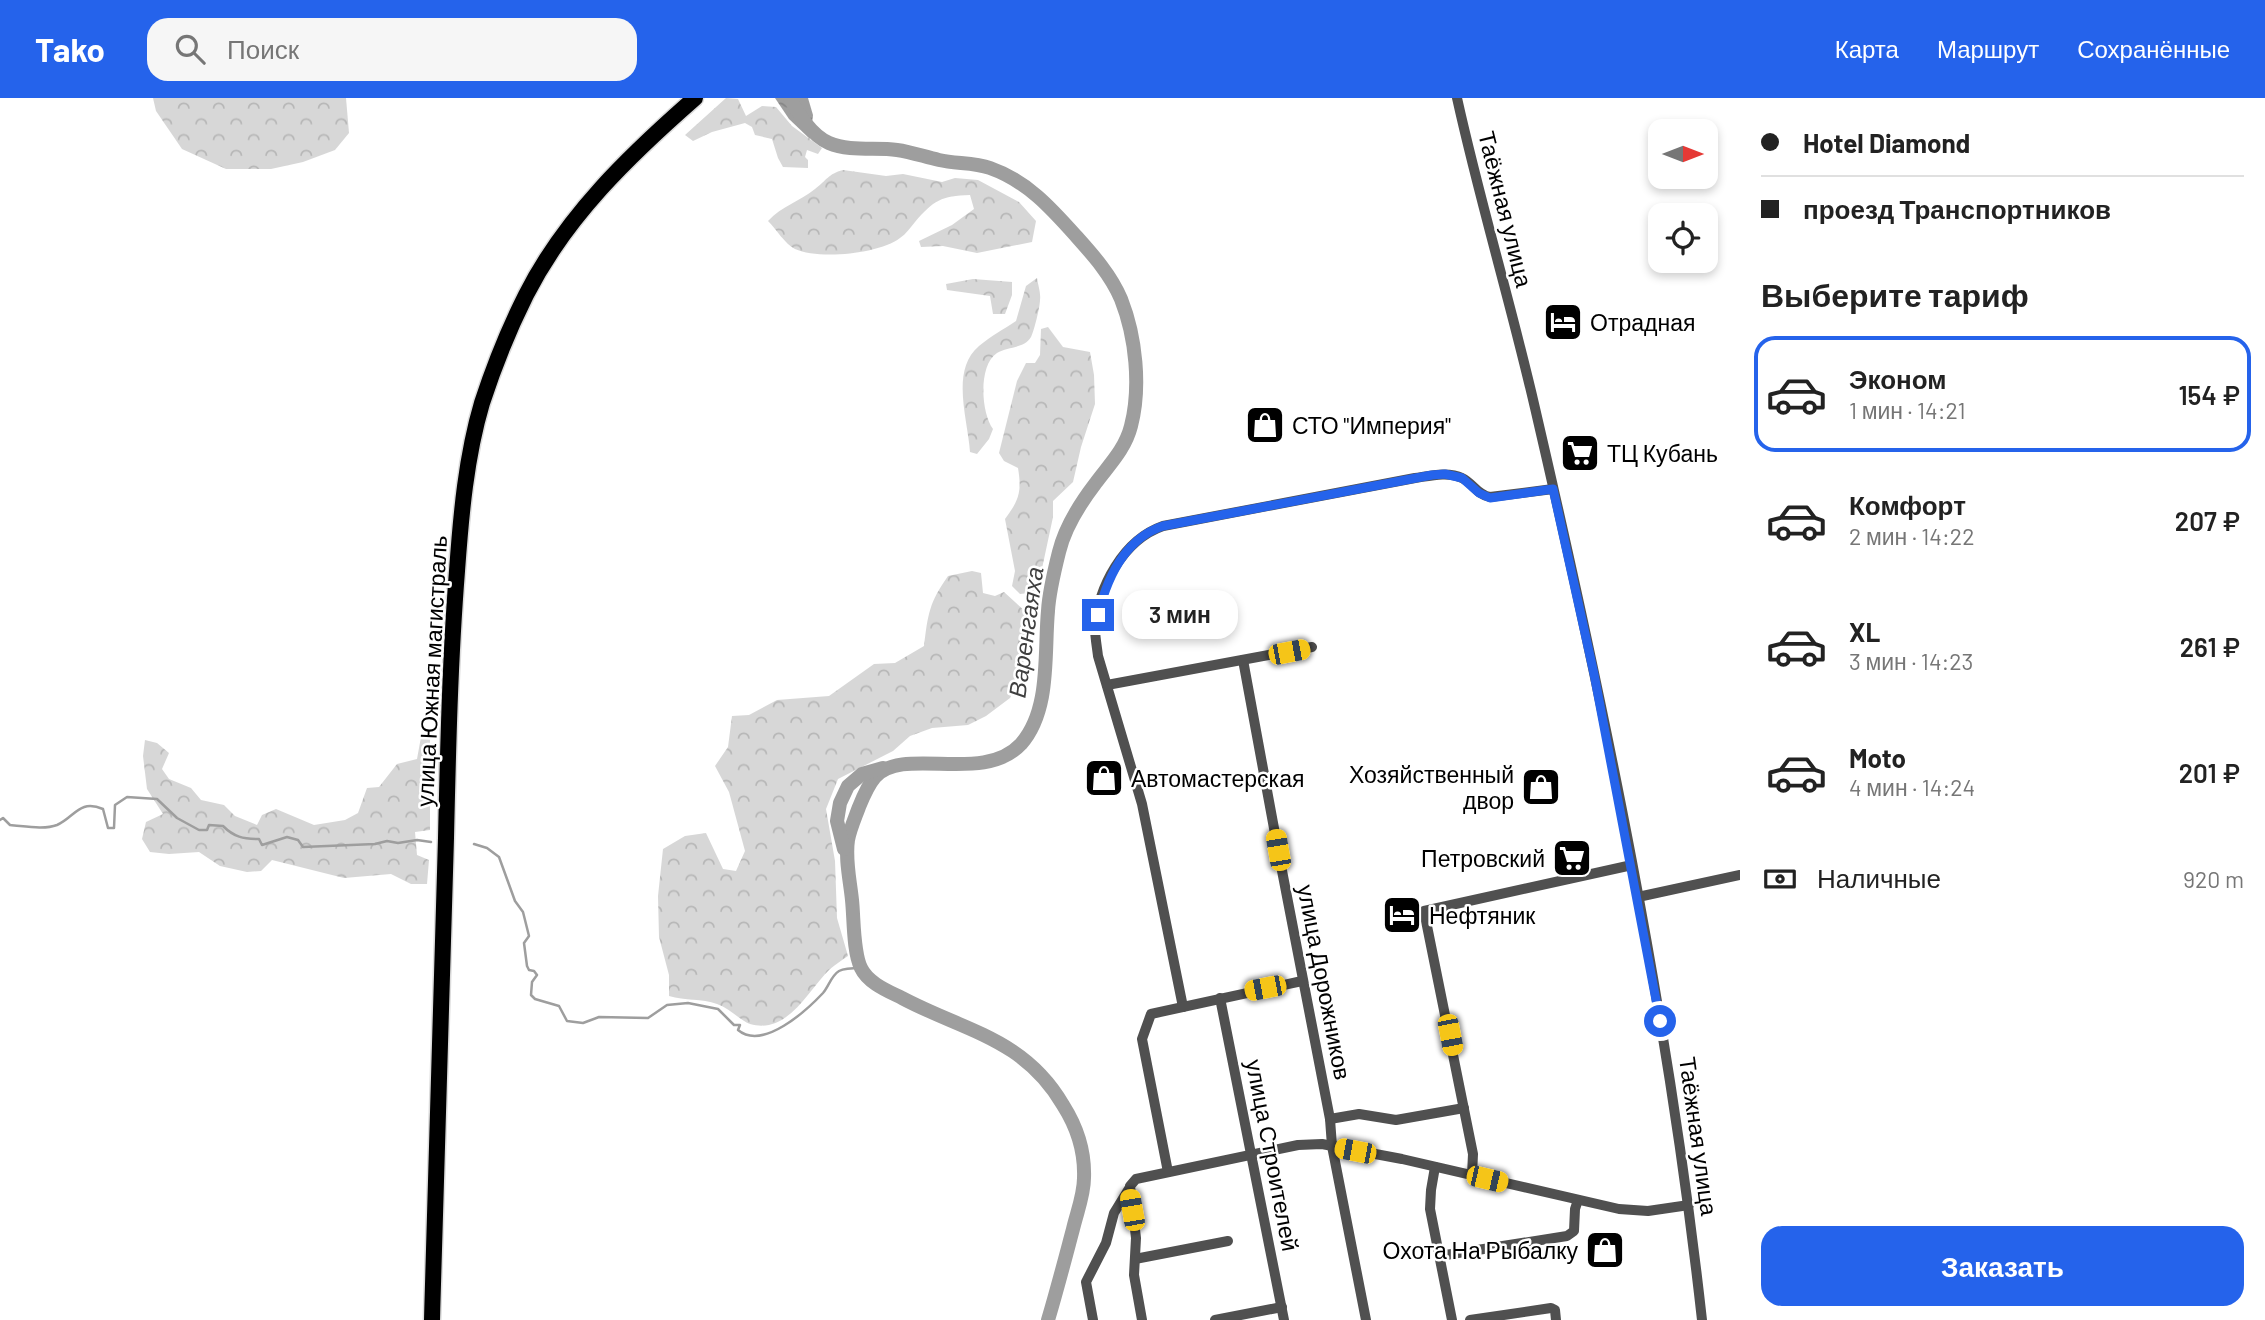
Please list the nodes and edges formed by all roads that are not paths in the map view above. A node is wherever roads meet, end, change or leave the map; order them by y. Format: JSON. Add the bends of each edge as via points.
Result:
{"nodes":[{"id":1,"x":695,"y":98,"type":"edge"},
{"id":2,"x":1457,"y":98,"type":"edge"},
{"id":3,"x":1553,"y":489,"type":"junction"},
{"id":4,"x":1312,"y":647,"type":"dead end"},
{"id":5,"x":1243,"y":660,"type":"junction"},
{"id":6,"x":1107,"y":685,"type":"junction"},
{"id":7,"x":1632,"y":865,"type":"junction"},
{"id":8,"x":1740,"y":875,"type":"edge"},
{"id":9,"x":1638,"y":897,"type":"junction"},
{"id":10,"x":1302,"y":981,"type":"junction"},
{"id":11,"x":1220,"y":998,"type":"junction"},
{"id":12,"x":1183,"y":1007,"type":"junction"},
{"id":13,"x":1464,"y":1108,"type":"junction"},
{"id":14,"x":1330,"y":1119,"type":"junction"},
{"id":15,"x":1332,"y":1146,"type":"junction"},
{"id":16,"x":1252,"y":1155,"type":"junction"},
{"id":17,"x":1435,"y":1167,"type":"junction"},
{"id":18,"x":1168,"y":1172,"type":"junction"},
{"id":19,"x":1472,"y":1175,"type":"junction"},
{"id":20,"x":1131,"y":1184,"type":"junction"},
{"id":21,"x":1578,"y":1200,"type":"junction"},
{"id":22,"x":1689,"y":1205,"type":"junction"},
{"id":23,"x":1228,"y":1241,"type":"dead end"},
{"id":24,"x":1439,"y":1256,"type":"junction"},
{"id":25,"x":1135,"y":1259,"type":"junction"},
{"id":26,"x":1282,"y":1307,"type":"junction"},
{"id":27,"x":432,"y":1320,"type":"edge"},
{"id":28,"x":1093,"y":1320,"type":"edge"},
{"id":29,"x":1142,"y":1320,"type":"edge"},
{"id":30,"x":1215,"y":1320,"type":"edge"},
{"id":31,"x":1284,"y":1320,"type":"edge"},
{"id":32,"x":1366,"y":1320,"type":"edge"},
{"id":33,"x":1452,"y":1320,"type":"edge"},
{"id":34,"x":1470,"y":1320,"type":"edge"},
{"id":35,"x":1556,"y":1320,"type":"edge"},
{"id":36,"x":1702,"y":1320,"type":"edge"}],
"edges":[{"from":1,"to":27,"type":"highway","name":"улица Южная магистраль","via":[[612,176],[548,258],[494,368],[473,443],[462,511],[451,671]]},
{"from":2,"to":3,"type":"street","name":"Таёжная улица"},
{"from":3,"to":6,"type":"street","via":[[1490,498],[1462,478],[1432,475],[1152,530],[1126,551],[1105,587],[1095,631]]},
{"from":3,"to":7,"type":"street","name":"Таёжная улица"},
{"from":4,"to":5,"type":"street"},
{"from":5,"to":6,"type":"street"},
{"from":5,"to":10,"type":"street","name":"улица Дорожников"},
{"from":6,"to":12,"type":"street","via":[[1142,804]]},
{"from":7,"to":9,"type":"street","name":"Таёжная улица"},
{"from":7,"to":13,"type":"street","via":[[1424,911]]},
{"from":8,"to":9,"type":"street"},
{"from":9,"to":22,"type":"street","name":"Таёжная улица"},
{"from":10,"to":11,"type":"street"},
{"from":10,"to":14,"type":"street","name":"улица Дорожников"},
{"from":11,"to":12,"type":"street"},
{"from":11,"to":16,"type":"street","name":"улица Строителей"},
{"from":12,"to":18,"type":"street","via":[[1151,1014],[1142,1039]]},
{"from":13,"to":14,"type":"street","via":[[1396,1120],[1359,1114]]},
{"from":13,"to":19,"type":"street"},
{"from":14,"to":15,"type":"street","name":"улица Дорожников"},
{"from":15,"to":16,"type":"street","via":[[1308,1144]]},
{"from":15,"to":17,"type":"street"},
{"from":15,"to":32,"type":"street","name":"улица Дорожников"},
{"from":16,"to":18,"type":"street"},
{"from":16,"to":26,"type":"street","name":"улица Строителей"},
{"from":17,"to":19,"type":"street"},
{"from":17,"to":24,"type":"street","via":[[1430,1209]]},
{"from":18,"to":20,"type":"street","via":[[1136,1178]]},
{"from":19,"to":21,"type":"street"},
{"from":20,"to":25,"type":"street"},
{"from":20,"to":28,"type":"street","via":[[1086,1282]]},
{"from":21,"to":22,"type":"street","via":[[1640,1212]]},
{"from":21,"to":24,"type":"street","via":[[1574,1231],[1567,1236]]},
{"from":22,"to":36,"type":"street","name":"Таёжная улица"},
{"from":23,"to":25,"type":"street"},
{"from":24,"to":33,"type":"street"},
{"from":25,"to":29,"type":"street"},
{"from":26,"to":30,"type":"street"},
{"from":26,"to":31,"type":"street","name":"улица Строителей"},
{"from":34,"to":35,"type":"street","via":[[1550,1308],[1555,1310]]}]}
